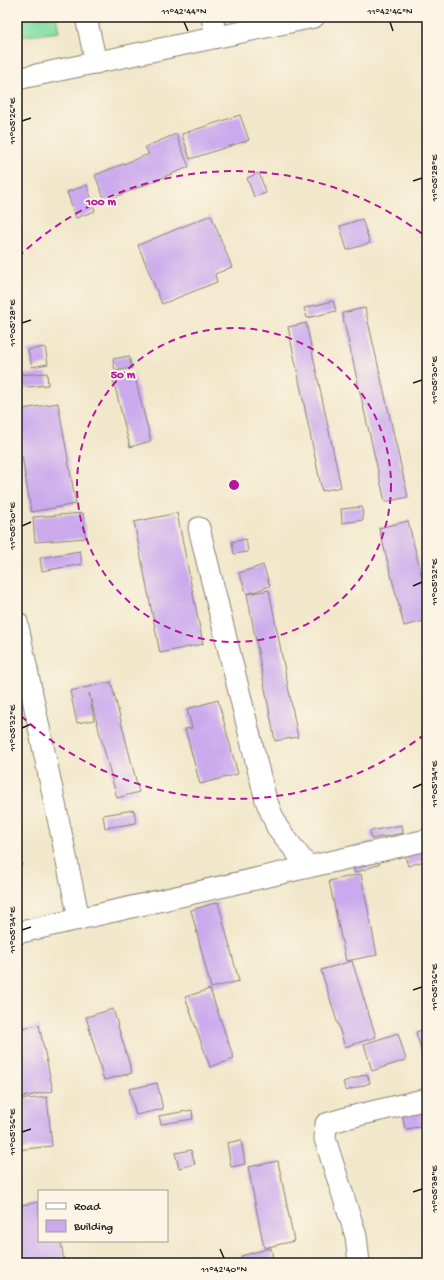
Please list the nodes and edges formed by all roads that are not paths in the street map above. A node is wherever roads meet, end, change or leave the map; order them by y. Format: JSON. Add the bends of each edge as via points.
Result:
{"nodes":[{"id":1,"x":86,"y":17,"type":"edge"},
{"id":2,"x":212,"y":17,"type":"edge"},
{"id":3,"x":314,"y":17,"type":"edge"},
{"id":4,"x":216,"y":38,"type":"junction"},
{"id":5,"x":96,"y":62,"type":"junction"},
{"id":6,"x":17,"y":79,"type":"edge"},
{"id":7,"x":200,"y":528,"type":"dead end"},
{"id":8,"x":17,"y":622,"type":"edge"},
{"id":9,"x":427,"y":840,"type":"edge"},
{"id":10,"x":308,"y":867,"type":"junction"},
{"id":11,"x":79,"y":919,"type":"junction"},
{"id":12,"x":17,"y":933,"type":"edge"},
{"id":13,"x":427,"y":1099,"type":"edge"},
{"id":14,"x":359,"y":1263,"type":"edge"}],
"edges":[{"from":1,"to":5,"type":"street"},
{"from":2,"to":4,"type":"street"},
{"from":3,"to":4,"type":"street"},
{"from":4,"to":5,"type":"street"},
{"from":5,"to":6,"type":"street"},
{"from":7,"to":10,"type":"street","via":[[266,800],[277,827]]},
{"from":8,"to":11,"type":"street"},
{"from":9,"to":10,"type":"street"},
{"from":10,"to":11,"type":"street"},
{"from":11,"to":12,"type":"street"},
{"from":13,"to":14,"type":"street","via":[[326,1124],[325,1139],[356,1236]]}]}
